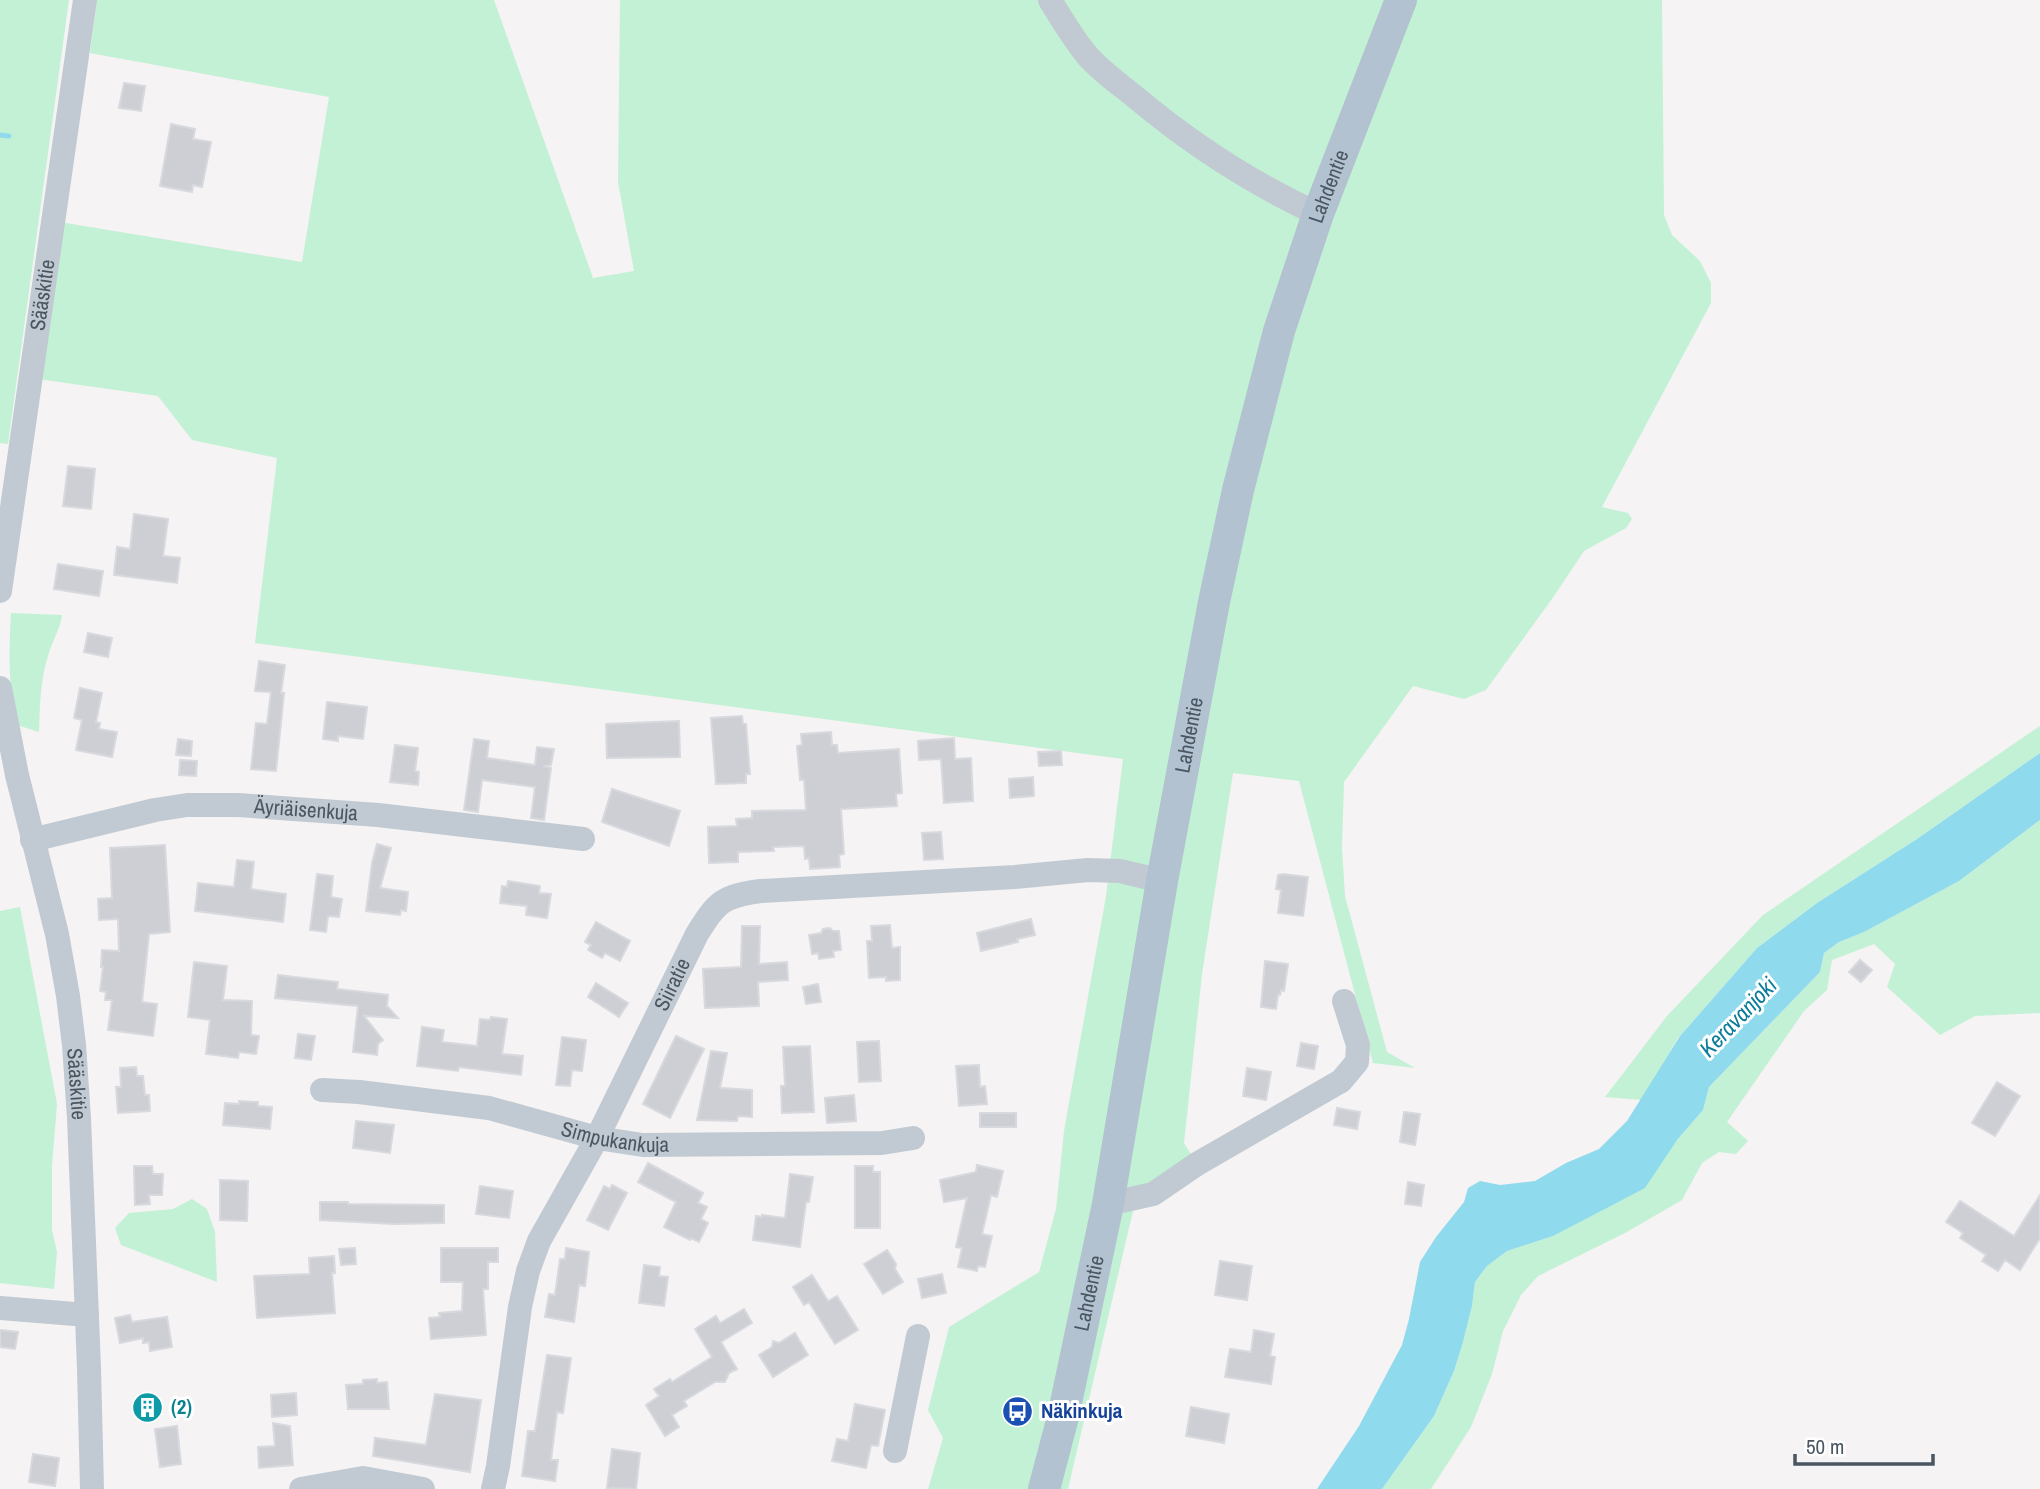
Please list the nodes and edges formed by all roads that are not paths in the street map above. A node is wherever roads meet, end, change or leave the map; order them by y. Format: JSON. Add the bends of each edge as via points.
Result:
{"nodes":[{"id":1,"x":85,"y":0,"type":"edge"},
{"id":2,"x":1050,"y":0,"type":"edge"},
{"id":3,"x":1401,"y":0,"type":"edge"},
{"id":4,"x":1318,"y":215,"type":"junction"},
{"id":5,"x":0,"y":591,"type":"edge"},
{"id":6,"x":0,"y":688,"type":"edge"},
{"id":7,"x":4,"y":729,"type":"edge"},
{"id":8,"x":583,"y":839,"type":"dead end"},
{"id":9,"x":32,"y":841,"type":"junction"},
{"id":10,"x":1162,"y":881,"type":"junction"},
{"id":11,"x":1344,"y":1001,"type":"dead end"},
{"id":12,"x":321,"y":1090,"type":"dead end"},
{"id":13,"x":597,"y":1138,"type":"junction"},
{"id":14,"x":913,"y":1138,"type":"dead end"},
{"id":15,"x":1108,"y":1204,"type":"junction"},
{"id":16,"x":0,"y":1308,"type":"edge"},
{"id":17,"x":87,"y":1315,"type":"junction"},
{"id":18,"x":918,"y":1336,"type":"dead end"},
{"id":19,"x":895,"y":1451,"type":"dead end"},
{"id":20,"x":92,"y":1489,"type":"edge"},
{"id":21,"x":301,"y":1489,"type":"edge"},
{"id":22,"x":423,"y":1489,"type":"edge"},
{"id":23,"x":492,"y":1489,"type":"edge"},
{"id":24,"x":1044,"y":1489,"type":"edge"}],
"edges":[{"from":1,"to":5,"type":"street","name":"Sääskitie"},
{"from":2,"to":4,"type":"street","via":[[1087,55],[1153,112],[1238,172]]},
{"from":3,"to":4,"type":"main road","name":"Lahdentie"},
{"from":4,"to":10,"type":"main road","name":"Lahdentie","via":[[1279,331],[1238,490]]},
{"from":6,"to":7,"type":"street","name":"Sääskitie"},
{"from":7,"to":9,"type":"street","name":"Sääskitie"},
{"from":8,"to":9,"type":"street","name":"Äyriäisenkuja","via":[[378,815],[187,805]]},
{"from":9,"to":17,"type":"street","name":"Sääskitie","via":[[57,934],[74,1045]]},
{"from":10,"to":13,"type":"street","name":"Siiratie","via":[[1120,870],[1088,870],[761,891],[728,897],[697,934]]},
{"from":10,"to":15,"type":"main road","name":"Lahdentie"},
{"from":11,"to":15,"type":"street","via":[[1358,1045],[1357,1062],[1341,1080],[1153,1194]]},
{"from":12,"to":13,"type":"street","name":"Simpukankuja","via":[[489,1108]]},
{"from":13,"to":14,"type":"street","name":"Simpukankuja","via":[[660,1145],[882,1143]]},
{"from":13,"to":23,"type":"street","name":"Siiratie","via":[[539,1241],[528,1271]]},
{"from":15,"to":24,"type":"main road","name":"Lahdentie"},
{"from":16,"to":17,"type":"street"},
{"from":17,"to":20,"type":"street","name":"Sääskitie"},
{"from":18,"to":19,"type":"street"},
{"from":21,"to":22,"type":"street","via":[[363,1478]]}]}
